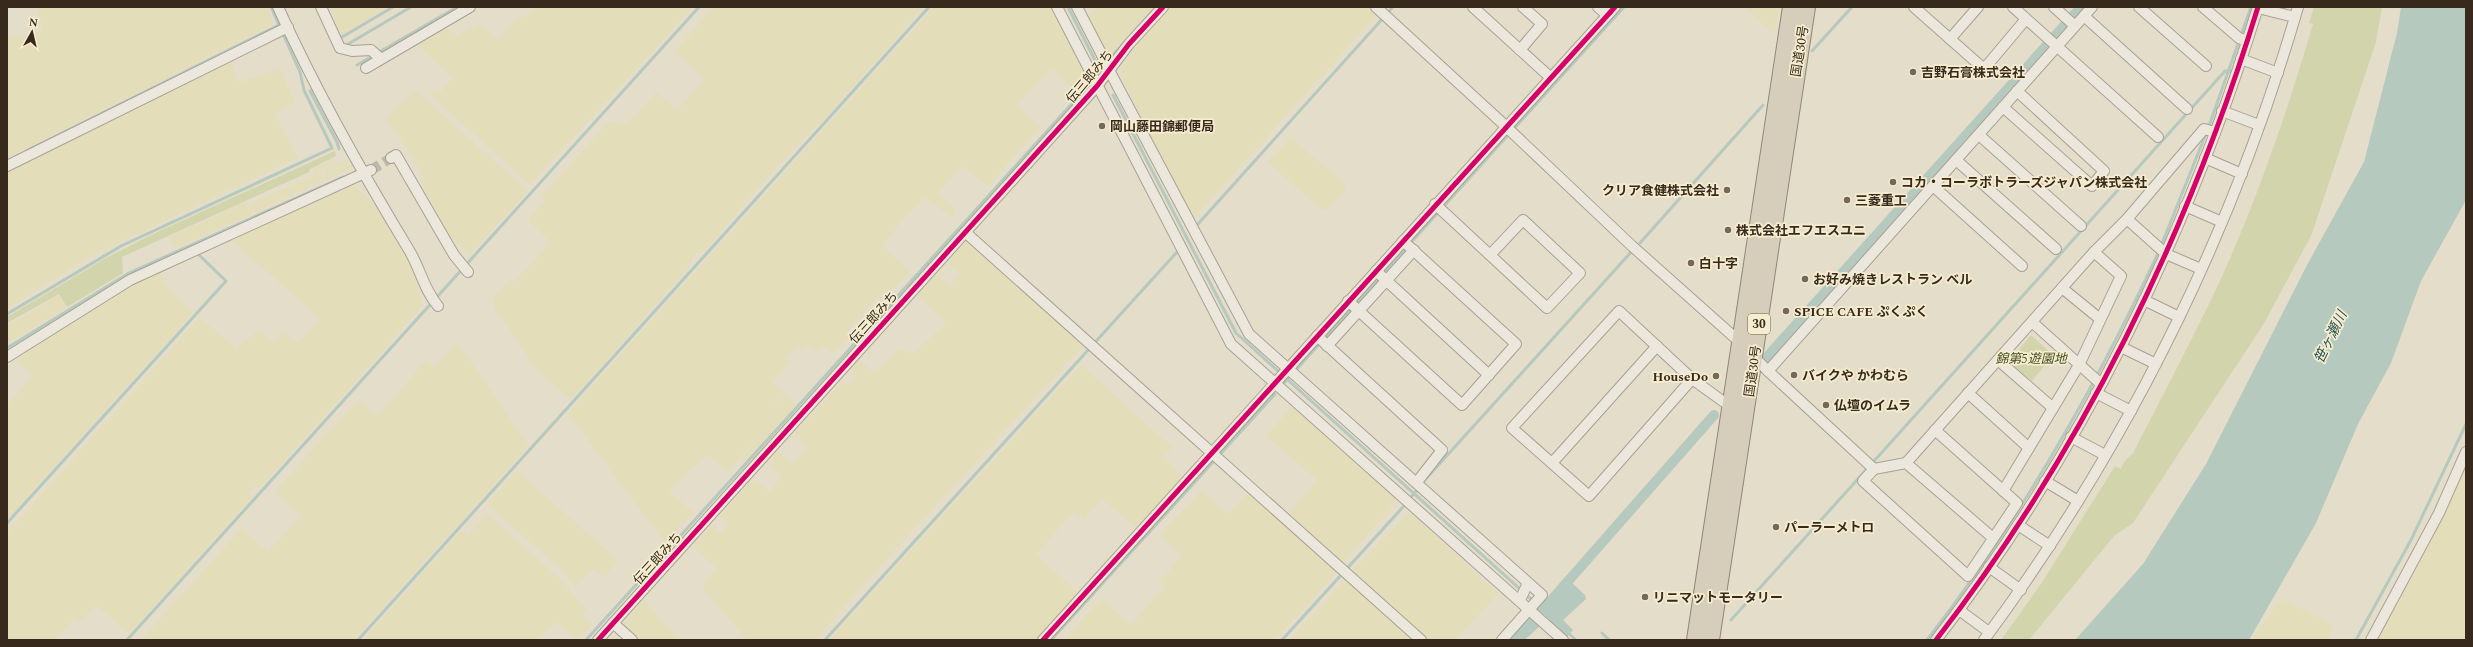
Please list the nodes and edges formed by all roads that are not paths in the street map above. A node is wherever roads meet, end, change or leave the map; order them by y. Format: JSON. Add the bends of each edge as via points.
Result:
{"nodes":[{"id":1,"x":278,"y":7,"type":"edge"},
{"id":2,"x":321,"y":7,"type":"edge"},
{"id":3,"x":470,"y":7,"type":"edge"},
{"id":4,"x":1057,"y":7,"type":"edge"},
{"id":5,"x":1077,"y":7,"type":"edge"},
{"id":6,"x":1163,"y":7,"type":"edge"},
{"id":7,"x":1376,"y":7,"type":"edge"},
{"id":8,"x":1473,"y":7,"type":"edge"},
{"id":9,"x":1523,"y":7,"type":"edge"},
{"id":10,"x":1598,"y":7,"type":"edge"},
{"id":11,"x":1615,"y":7,"type":"edge"},
{"id":12,"x":1792,"y":7,"type":"edge"},
{"id":13,"x":1806,"y":7,"type":"edge"},
{"id":14,"x":1914,"y":7,"type":"edge"},
{"id":15,"x":1978,"y":7,"type":"edge"},
{"id":16,"x":2012,"y":7,"type":"edge"},
{"id":17,"x":2054,"y":7,"type":"edge"},
{"id":18,"x":2092,"y":7,"type":"edge"},
{"id":19,"x":2140,"y":7,"type":"edge"},
{"id":20,"x":2202,"y":7,"type":"edge"},
{"id":21,"x":2258,"y":7,"type":"edge"},
{"id":22,"x":2298,"y":7,"type":"edge"},
{"id":23,"x":1607,"y":16,"type":"junction"},
{"id":24,"x":2084,"y":16,"type":"junction"},
{"id":25,"x":2295,"y":17,"type":"junction"},
{"id":26,"x":2026,"y":19,"type":"junction"},
{"id":27,"x":2070,"y":22,"type":"junction"},
{"id":28,"x":284,"y":29,"type":"junction"},
{"id":29,"x":1950,"y":39,"type":"junction"},
{"id":30,"x":2243,"y":40,"type":"junction"},
{"id":31,"x":2052,"y":43,"type":"junction"},
{"id":32,"x":1520,"y":50,"type":"junction"},
{"id":33,"x":378,"y":55,"type":"junction"},
{"id":34,"x":2241,"y":59,"type":"junction"},
{"id":35,"x":1107,"y":64,"type":"junction"},
{"id":36,"x":2206,"y":66,"type":"dead end"},
{"id":37,"x":366,"y":68,"type":"dead end"},
{"id":38,"x":2278,"y":73,"type":"junction"},
{"id":39,"x":1551,"y":78,"type":"junction"},
{"id":40,"x":1098,"y":86,"type":"junction"},
{"id":41,"x":2017,"y":91,"type":"junction"},
{"id":42,"x":2003,"y":107,"type":"junction"},
{"id":43,"x":2187,"y":109,"type":"dead end"},
{"id":44,"x":2222,"y":111,"type":"junction"},
{"id":45,"x":2259,"y":125,"type":"junction"},
{"id":46,"x":1509,"y":130,"type":"junction"},
{"id":47,"x":2210,"y":130,"type":"junction"},
{"id":48,"x":1979,"y":134,"type":"junction"},
{"id":49,"x":2158,"y":138,"type":"dead end"},
{"id":50,"x":2202,"y":149,"type":"junction"},
{"id":51,"x":391,"y":158,"type":"dead end"},
{"id":52,"x":1956,"y":160,"type":"junction"},
{"id":53,"x":7,"y":166,"type":"edge"},
{"id":54,"x":367,"y":172,"type":"junction"},
{"id":55,"x":2242,"y":174,"type":"junction"},
{"id":56,"x":1933,"y":186,"type":"junction"},
{"id":57,"x":2186,"y":206,"type":"junction"},
{"id":58,"x":1439,"y":208,"type":"junction"},
{"id":59,"x":2126,"y":220,"type":"junction"},
{"id":60,"x":2222,"y":222,"type":"junction"},
{"id":61,"x":2081,"y":226,"type":"dead end"},
{"id":62,"x":965,"y":232,"type":"junction"},
{"id":63,"x":1409,"y":246,"type":"junction"},
{"id":64,"x":2056,"y":249,"type":"dead end"},
{"id":65,"x":2162,"y":251,"type":"junction"},
{"id":66,"x":2094,"y":252,"type":"junction"},
{"id":67,"x":1490,"y":255,"type":"junction"},
{"id":68,"x":2022,"y":266,"type":"dead end"},
{"id":69,"x":2201,"y":269,"type":"junction"},
{"id":70,"x":468,"y":272,"type":"dead end"},
{"id":71,"x":1381,"y":276,"type":"junction"},
{"id":72,"x":2062,"y":288,"type":"junction"},
{"id":73,"x":2144,"y":300,"type":"junction"},
{"id":74,"x":438,"y":306,"type":"dead end"},
{"id":75,"x":1354,"y":306,"type":"junction"},
{"id":76,"x":2179,"y":317,"type":"junction"},
{"id":77,"x":2100,"y":319,"type":"junction"},
{"id":78,"x":2032,"y":322,"type":"junction"},
{"id":79,"x":1322,"y":341,"type":"junction"},
{"id":80,"x":1740,"y":343,"type":"junction"},
{"id":81,"x":1657,"y":346,"type":"junction"},
{"id":82,"x":2121,"y":347,"type":"junction"},
{"id":83,"x":7,"y":357,"type":"edge"},
{"id":84,"x":1754,"y":357,"type":"junction"},
{"id":85,"x":1998,"y":360,"type":"junction"},
{"id":86,"x":2156,"y":364,"type":"junction"},
{"id":87,"x":2079,"y":365,"type":"junction"},
{"id":88,"x":1768,"y":372,"type":"junction"},
{"id":89,"x":1286,"y":375,"type":"junction"},
{"id":90,"x":1489,"y":375,"type":"junction"},
{"id":91,"x":1692,"y":379,"type":"junction"},
{"id":92,"x":2097,"y":384,"type":"junction"},
{"id":93,"x":1968,"y":393,"type":"junction"},
{"id":94,"x":1740,"y":405,"type":"junction"},
{"id":95,"x":2053,"y":408,"type":"junction"},
{"id":96,"x":2131,"y":411,"type":"junction"},
{"id":97,"x":1935,"y":430,"type":"junction"},
{"id":98,"x":2072,"y":437,"type":"junction"},
{"id":99,"x":2029,"y":448,"type":"junction"},
{"id":100,"x":2466,"y":452,"type":"edge"},
{"id":101,"x":2105,"y":455,"type":"junction"},
{"id":102,"x":1216,"y":456,"type":"junction"},
{"id":103,"x":1552,"y":463,"type":"junction"},
{"id":104,"x":1906,"y":463,"type":"junction"},
{"id":105,"x":1871,"y":466,"type":"junction"},
{"id":106,"x":1417,"y":482,"type":"junction"},
{"id":107,"x":2045,"y":482,"type":"junction"},
{"id":108,"x":2003,"y":491,"type":"junction"},
{"id":109,"x":2078,"y":501,"type":"junction"},
{"id":110,"x":2018,"y":525,"type":"junction"},
{"id":111,"x":1993,"y":538,"type":"junction"},
{"id":112,"x":2050,"y":546,"type":"junction"},
{"id":113,"x":1989,"y":567,"type":"junction"},
{"id":114,"x":1528,"y":584,"type":"junction"},
{"id":115,"x":2021,"y":590,"type":"junction"},
{"id":116,"x":1520,"y":598,"type":"junction"},
{"id":117,"x":1531,"y":608,"type":"junction"},
{"id":118,"x":1959,"y":610,"type":"junction"},
{"id":119,"x":613,"y":623,"type":"junction"},
{"id":120,"x":1986,"y":636,"type":"edge"},
{"id":121,"x":598,"y":640,"type":"edge"},
{"id":122,"x":632,"y":640,"type":"edge"},
{"id":123,"x":1044,"y":640,"type":"edge"},
{"id":124,"x":1421,"y":640,"type":"edge"},
{"id":125,"x":1502,"y":640,"type":"edge"},
{"id":126,"x":1563,"y":640,"type":"edge"},
{"id":127,"x":1696,"y":640,"type":"edge"},
{"id":128,"x":1710,"y":640,"type":"edge"},
{"id":129,"x":1936,"y":640,"type":"edge"},
{"id":130,"x":2371,"y":640,"type":"edge"}],
"edges":[{"from":1,"to":28,"type":"street"},
{"from":2,"to":33,"type":"street","via":[[340,48],[344,51],[367,49]]},
{"from":3,"to":33,"type":"street"},
{"from":4,"to":40,"type":"street"},
{"from":5,"to":35,"type":"street"},
{"from":6,"to":35,"type":"street","name":"伝三郎みち"},
{"from":7,"to":46,"type":"street"},
{"from":8,"to":32,"type":"street"},
{"from":9,"to":32,"type":"street","via":[[1542,24]]},
{"from":10,"to":23,"type":"street"},
{"from":11,"to":23,"type":"street"},
{"from":12,"to":80,"type":"highway","name":"国道30号","number":"30"},
{"from":13,"to":84,"type":"highway","name":"国道30号","number":"30"},
{"from":14,"to":29,"type":"street"},
{"from":15,"to":29,"type":"street"},
{"from":16,"to":26,"type":"street"},
{"from":17,"to":27,"type":"street"},
{"from":18,"to":24,"type":"street"},
{"from":19,"to":36,"type":"street"},
{"from":20,"to":30,"type":"street"},
{"from":21,"to":25,"type":"street"},
{"from":21,"to":30,"type":"street"},
{"from":22,"to":25,"type":"street"},
{"from":23,"to":39,"type":"street"},
{"from":24,"to":27,"type":"street"},
{"from":24,"to":43,"type":"street"},
{"from":25,"to":38,"type":"street"},
{"from":26,"to":29,"type":"street","via":[[1984,69]]},
{"from":26,"to":31,"type":"street"},
{"from":27,"to":31,"type":"street"},
{"from":28,"to":53,"type":"street"},
{"from":28,"to":54,"type":"street","via":[[327,109]]},
{"from":30,"to":34,"type":"street"},
{"from":31,"to":41,"type":"street"},
{"from":31,"to":49,"type":"street"},
{"from":32,"to":39,"type":"street"},
{"from":33,"to":37,"type":"street"},
{"from":34,"to":38,"type":"street"},
{"from":34,"to":44,"type":"street"},
{"from":35,"to":40,"type":"street","name":"伝三郎みち"},
{"from":35,"to":89,"type":"street","via":[[1242,324]]},
{"from":38,"to":45,"type":"street"},
{"from":39,"to":46,"type":"street"},
{"from":40,"to":62,"type":"street","name":"伝三郎みち"},
{"from":40,"to":89,"type":"street","via":[[1227,339]]},
{"from":41,"to":42,"type":"street"},
{"from":41,"to":42,"type":"street","via":[[2104,171],[2092,186]]},
{"from":42,"to":48,"type":"street"},
{"from":44,"to":45,"type":"street"},
{"from":44,"to":47,"type":"street"},
{"from":45,"to":55,"type":"street"},
{"from":46,"to":58,"type":"street"},
{"from":46,"to":80,"type":"street"},
{"from":47,"to":50,"type":"street"},
{"from":47,"to":50,"type":"street"},
{"from":48,"to":52,"type":"street"},
{"from":48,"to":61,"type":"street"},
{"from":50,"to":55,"type":"street"},
{"from":50,"to":57,"type":"street"},
{"from":50,"to":59,"type":"street"},
{"from":51,"to":70,"type":"street","via":[[396,155],[454,255]]},
{"from":52,"to":56,"type":"street"},
{"from":52,"to":64,"type":"street"},
{"from":54,"to":74,"type":"street","via":[[419,266],[429,295]]},
{"from":54,"to":83,"type":"street","via":[[130,280]]},
{"from":55,"to":60,"type":"street"},
{"from":56,"to":68,"type":"street"},
{"from":56,"to":88,"type":"street"},
{"from":57,"to":60,"type":"street"},
{"from":57,"to":65,"type":"street"},
{"from":58,"to":63,"type":"street"},
{"from":58,"to":67,"type":"street"},
{"from":59,"to":65,"type":"street"},
{"from":59,"to":66,"type":"street"},
{"from":60,"to":69,"type":"street"},
{"from":62,"to":102,"type":"street"},
{"from":62,"to":119,"type":"street","name":"伝三郎みち"},
{"from":63,"to":71,"type":"street"},
{"from":63,"to":71,"type":"street"},
{"from":63,"to":90,"type":"street","via":[[1516,344]]},
{"from":65,"to":69,"type":"street"},
{"from":65,"to":73,"type":"street"},
{"from":66,"to":72,"type":"street"},
{"from":66,"to":77,"type":"street","via":[[2121,276]]},
{"from":67,"to":67,"type":"street","via":[[1547,308],[1580,273],[1523,220]]},
{"from":69,"to":76,"type":"street"},
{"from":71,"to":75,"type":"street"},
{"from":71,"to":75,"type":"street"},
{"from":71,"to":90,"type":"street"},
{"from":72,"to":77,"type":"street"},
{"from":72,"to":78,"type":"street"},
{"from":73,"to":76,"type":"street"},
{"from":73,"to":82,"type":"street"},
{"from":75,"to":79,"type":"street"},
{"from":75,"to":79,"type":"street"},
{"from":75,"to":90,"type":"street","via":[[1462,405]]},
{"from":76,"to":86,"type":"street"},
{"from":77,"to":87,"type":"street"},
{"from":78,"to":85,"type":"street"},
{"from":78,"to":87,"type":"street"},
{"from":79,"to":89,"type":"street"},
{"from":79,"to":106,"type":"street","via":[[1442,450]]},
{"from":80,"to":84,"type":"street"},
{"from":80,"to":94,"type":"highway","name":"国道30号","number":"30"},
{"from":81,"to":91,"type":"street"},
{"from":81,"to":103,"type":"street"},
{"from":81,"to":103,"type":"street","via":[[1619,311],[1512,428]]},
{"from":82,"to":86,"type":"street"},
{"from":82,"to":92,"type":"street"},
{"from":84,"to":88,"type":"street"},
{"from":84,"to":94,"type":"highway","name":"国道30号","number":"30"},
{"from":85,"to":93,"type":"street"},
{"from":85,"to":95,"type":"street"},
{"from":86,"to":96,"type":"street"},
{"from":87,"to":92,"type":"street"},
{"from":87,"to":95,"type":"street"},
{"from":88,"to":105,"type":"street"},
{"from":89,"to":102,"type":"street"},
{"from":89,"to":106,"type":"street"},
{"from":89,"to":116,"type":"street"},
{"from":91,"to":94,"type":"street","via":[[1724,402]]},
{"from":91,"to":103,"type":"street","via":[[1589,496]]},
{"from":92,"to":96,"type":"street"},
{"from":92,"to":98,"type":"street"},
{"from":93,"to":97,"type":"street"},
{"from":93,"to":99,"type":"street"},
{"from":94,"to":127,"type":"highway","name":"国道30号","number":"30"},
{"from":94,"to":128,"type":"highway","name":"国道30号","number":"30"},
{"from":95,"to":99,"type":"street"},
{"from":96,"to":101,"type":"street"},
{"from":97,"to":104,"type":"street"},
{"from":97,"to":108,"type":"street"},
{"from":98,"to":101,"type":"street"},
{"from":98,"to":107,"type":"street"},
{"from":99,"to":108,"type":"street"},
{"from":100,"to":130,"type":"street","via":[[2439,513]]},
{"from":101,"to":109,"type":"street"},
{"from":102,"to":123,"type":"street"},
{"from":102,"to":124,"type":"street"},
{"from":104,"to":105,"type":"street"},
{"from":104,"to":111,"type":"street"},
{"from":105,"to":111,"type":"street","via":[[1863,481],[1968,576]]},
{"from":106,"to":114,"type":"street"},
{"from":107,"to":109,"type":"street"},
{"from":107,"to":110,"type":"street"},
{"from":108,"to":111,"type":"street","via":[[2017,503]]},
{"from":109,"to":112,"type":"street"},
{"from":110,"to":112,"type":"street"},
{"from":110,"to":113,"type":"street"},
{"from":112,"to":115,"type":"street"},
{"from":113,"to":115,"type":"street"},
{"from":113,"to":118,"type":"street"},
{"from":114,"to":116,"type":"street"},
{"from":114,"to":117,"type":"street","via":[[1542,595]]},
{"from":115,"to":120,"type":"street"},
{"from":116,"to":117,"type":"street"},
{"from":117,"to":125,"type":"street"},
{"from":117,"to":126,"type":"street"},
{"from":118,"to":120,"type":"street"},
{"from":118,"to":129,"type":"street"},
{"from":119,"to":121,"type":"street","name":"伝三郎みち"},
{"from":119,"to":122,"type":"street"}]}
